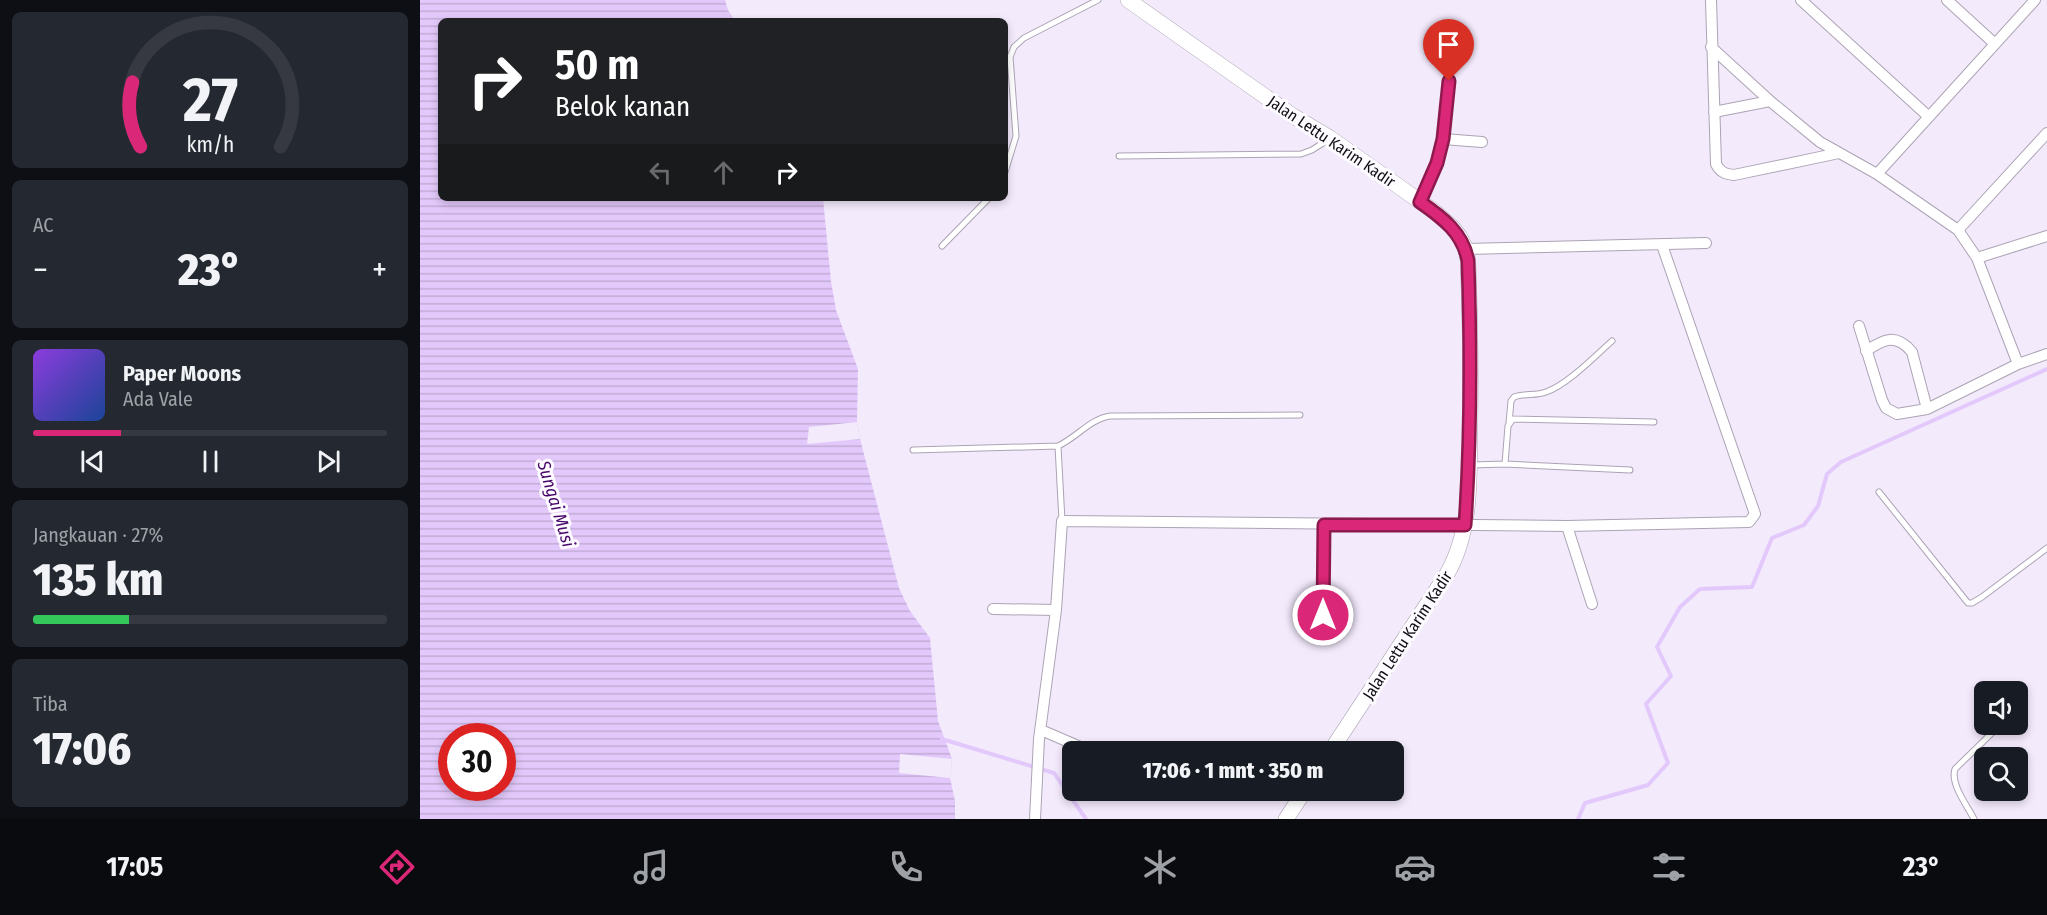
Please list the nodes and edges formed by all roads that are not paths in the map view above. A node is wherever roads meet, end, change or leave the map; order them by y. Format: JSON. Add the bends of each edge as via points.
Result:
{"nodes":[{"id":1,"x":1098,"y":0,"type":"edge"},
{"id":2,"x":1128,"y":0,"type":"edge"},
{"id":3,"x":1711,"y":0,"type":"edge"},
{"id":4,"x":1801,"y":0,"type":"edge"},
{"id":5,"x":1947,"y":0,"type":"edge"},
{"id":6,"x":2035,"y":0,"type":"edge"},
{"id":7,"x":1995,"y":44,"type":"junction"},
{"id":8,"x":1711,"y":47,"type":"junction"},
{"id":9,"x":1449,"y":81,"type":"dead end"},
{"id":10,"x":1770,"y":101,"type":"junction"},
{"id":11,"x":1714,"y":112,"type":"junction"},
{"id":12,"x":1929,"y":117,"type":"junction"},
{"id":13,"x":2047,"y":133,"type":"edge"},
{"id":14,"x":1330,"y":138,"type":"junction"},
{"id":15,"x":1443,"y":139,"type":"junction"},
{"id":16,"x":1482,"y":142,"type":"dead end"},
{"id":17,"x":1839,"y":153,"type":"junction"},
{"id":18,"x":1119,"y":156,"type":"dead end"},
{"id":19,"x":1008,"y":161,"type":"edge"},
{"id":20,"x":1877,"y":174,"type":"junction"},
{"id":21,"x":986,"y":201,"type":"edge"},
{"id":22,"x":1420,"y":202,"type":"junction"},
{"id":23,"x":1958,"y":230,"type":"junction"},
{"id":24,"x":2047,"y":236,"type":"edge"},
{"id":25,"x":1706,"y":243,"type":"dead end"},
{"id":26,"x":1662,"y":245,"type":"junction"},
{"id":27,"x":942,"y":246,"type":"dead end"},
{"id":28,"x":1466,"y":249,"type":"junction"},
{"id":29,"x":1977,"y":258,"type":"junction"},
{"id":30,"x":1859,"y":326,"type":"dead end"},
{"id":31,"x":1612,"y":341,"type":"dead end"},
{"id":32,"x":1866,"y":351,"type":"junction"},
{"id":33,"x":2047,"y":354,"type":"edge"},
{"id":34,"x":2018,"y":364,"type":"junction"},
{"id":35,"x":1927,"y":409,"type":"junction"},
{"id":36,"x":1300,"y":415,"type":"dead end"},
{"id":37,"x":1654,"y":422,"type":"dead end"},
{"id":38,"x":1509,"y":423,"type":"junction"},
{"id":39,"x":1058,"y":446,"type":"junction"},
{"id":40,"x":913,"y":450,"type":"dead end"},
{"id":41,"x":1505,"y":464,"type":"junction"},
{"id":42,"x":1469,"y":465,"type":"junction"},
{"id":43,"x":1630,"y":470,"type":"dead end"},
{"id":44,"x":1879,"y":492,"type":"dead end"},
{"id":45,"x":1062,"y":521,"type":"junction"},
{"id":46,"x":1324,"y":525,"type":"junction"},
{"id":47,"x":1465,"y":525,"type":"junction"},
{"id":48,"x":1567,"y":526,"type":"junction"},
{"id":49,"x":2047,"y":548,"type":"edge"},
{"id":50,"x":1592,"y":604,"type":"dead end"},
{"id":51,"x":993,"y":609,"type":"dead end"},
{"id":52,"x":1056,"y":610,"type":"junction"},
{"id":53,"x":1323,"y":615,"type":"dead end"},
{"id":54,"x":1041,"y":730,"type":"junction"},
{"id":55,"x":1990,"y":735,"type":"edge"},
{"id":56,"x":1066,"y":741,"type":"edge"},
{"id":57,"x":1337,"y":741,"type":"edge"},
{"id":58,"x":1298,"y":801,"type":"edge"},
{"id":59,"x":1035,"y":819,"type":"edge"},
{"id":60,"x":1286,"y":819,"type":"edge"},
{"id":61,"x":1974,"y":819,"type":"edge"}],
"edges":[{"from":1,"to":19,"type":"lane","via":[[1014,47],[1010,64],[1016,136]]},
{"from":2,"to":14,"type":"street","name":"Jalan Lettu Karim Kadir","via":[[1293,117]]},
{"from":3,"to":8,"type":"street"},
{"from":4,"to":12,"type":"street"},
{"from":5,"to":7,"type":"street"},
{"from":6,"to":7,"type":"street"},
{"from":7,"to":12,"type":"street"},
{"from":8,"to":10,"type":"street"},
{"from":8,"to":11,"type":"street"},
{"from":9,"to":15,"type":"street"},
{"from":10,"to":11,"type":"street"},
{"from":10,"to":17,"type":"street"},
{"from":11,"to":17,"type":"street","via":[[1716,164],[1728,175]]},
{"from":12,"to":20,"type":"street"},
{"from":13,"to":23,"type":"street"},
{"from":14,"to":18,"type":"lane","via":[[1301,154]]},
{"from":14,"to":22,"type":"street","name":"Jalan Lettu Karim Kadir"},
{"from":15,"to":16,"type":"street"},
{"from":15,"to":22,"type":"street"},
{"from":17,"to":20,"type":"street"},
{"from":20,"to":23,"type":"street"},
{"from":21,"to":27,"type":"lane"},
{"from":22,"to":28,"type":"street","name":"Jalan Lettu Karim Kadir","via":[[1453,228]]},
{"from":23,"to":29,"type":"street"},
{"from":24,"to":29,"type":"street"},
{"from":25,"to":26,"type":"street"},
{"from":26,"to":28,"type":"street"},
{"from":26,"to":48,"type":"street","via":[[1755,514],[1749,522]]},
{"from":28,"to":42,"type":"street","name":"Jalan Lettu Karim Kadir","via":[[1471,342]]},
{"from":29,"to":34,"type":"street"},
{"from":30,"to":32,"type":"street"},
{"from":31,"to":38,"type":"lane","via":[[1550,391],[1514,397]]},
{"from":32,"to":35,"type":"street","via":[[1886,408],[1897,414]]},
{"from":32,"to":35,"type":"street","via":[[1894,339],[1906,345],[1912,352]]},
{"from":33,"to":34,"type":"street"},
{"from":34,"to":35,"type":"street"},
{"from":36,"to":39,"type":"lane","via":[[1110,416],[1100,418]]},
{"from":37,"to":38,"type":"lane","via":[[1515,419]]},
{"from":38,"to":41,"type":"lane"},
{"from":39,"to":40,"type":"lane"},
{"from":39,"to":45,"type":"lane"},
{"from":41,"to":42,"type":"lane"},
{"from":41,"to":43,"type":"lane"},
{"from":42,"to":47,"type":"street","name":"Jalan Lettu Karim Kadir"},
{"from":44,"to":49,"type":"lane","via":[[1968,603],[1982,597]]},
{"from":45,"to":46,"type":"street"},
{"from":45,"to":52,"type":"street"},
{"from":46,"to":47,"type":"street"},
{"from":46,"to":53,"type":"street"},
{"from":47,"to":48,"type":"street"},
{"from":47,"to":57,"type":"street","name":"Jalan Lettu Karim Kadir","via":[[1447,574]]},
{"from":48,"to":50,"type":"street"},
{"from":51,"to":52,"type":"street"},
{"from":52,"to":54,"type":"street"},
{"from":54,"to":56,"type":"street"},
{"from":54,"to":59,"type":"street"},
{"from":55,"to":61,"type":"lane","via":[[1954,773],[1955,783]]},
{"from":58,"to":60,"type":"street"}]}
